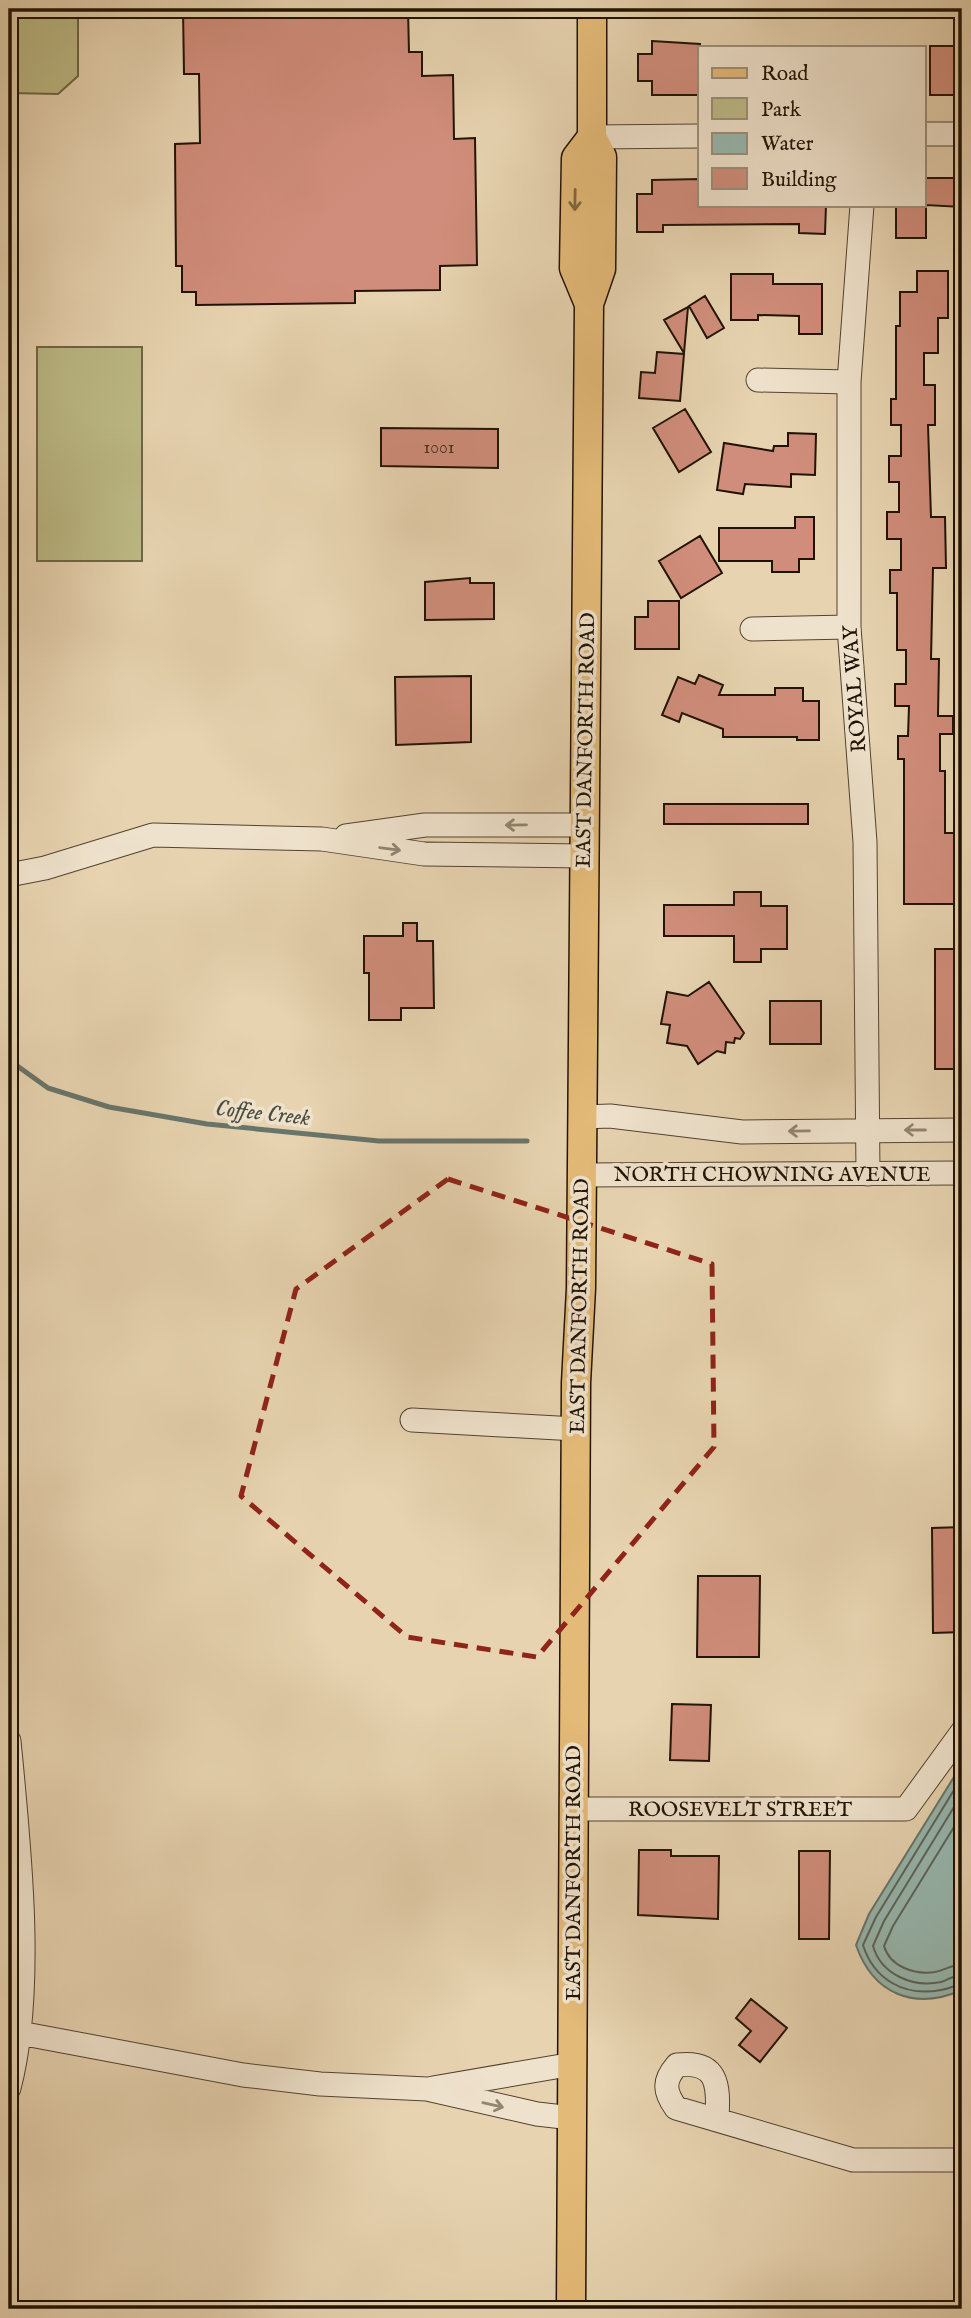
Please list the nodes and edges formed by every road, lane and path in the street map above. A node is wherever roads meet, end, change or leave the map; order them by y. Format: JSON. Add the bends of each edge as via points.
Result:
{"nodes":[{"id":1,"x":592,"y":9,"type":"edge"},
{"id":2,"x":926,"y":134,"type":"edge"},
{"id":3,"x":962,"y":134,"type":"edge"},
{"id":4,"x":698,"y":136,"type":"edge"},
{"id":5,"x":592,"y":137,"type":"junction"},
{"id":6,"x":862,"y":206,"type":"edge"},
{"id":7,"x":758,"y":380,"type":"dead end"},
{"id":8,"x":849,"y":382,"type":"junction"},
{"id":9,"x":849,"y":627,"type":"junction"},
{"id":10,"x":752,"y":629,"type":"dead end"},
{"id":11,"x":584,"y":825,"type":"junction"},
{"id":12,"x":322,"y":839,"type":"junction"},
{"id":13,"x":583,"y":856,"type":"junction"},
{"id":14,"x":9,"y":875,"type":"edge"},
{"id":15,"x":583,"y":1117,"type":"junction"},
{"id":16,"x":867,"y":1130,"type":"junction"},
{"id":17,"x":962,"y":1130,"type":"edge"},
{"id":18,"x":962,"y":1173,"type":"edge"},
{"id":19,"x":868,"y":1174,"type":"junction"},
{"id":20,"x":582,"y":1175,"type":"junction"},
{"id":21,"x":412,"y":1420,"type":"dead end"},
{"id":22,"x":576,"y":1429,"type":"junction"},
{"id":23,"x":962,"y":1732,"type":"edge"},
{"id":24,"x":9,"y":1741,"type":"edge"},
{"id":25,"x":573,"y":1809,"type":"junction"},
{"id":26,"x":14,"y":2033,"type":"edge"},
{"id":27,"x":573,"y":2064,"type":"junction"},
{"id":28,"x":9,"y":2088,"type":"edge"},
{"id":29,"x":427,"y":2089,"type":"junction"},
{"id":30,"x":572,"y":2118,"type":"junction"},
{"id":31,"x":717,"y":2118,"type":"dead end"},
{"id":32,"x":962,"y":2160,"type":"edge"},
{"id":33,"x":571,"y":2309,"type":"edge"}],
"edges":[{"from":1,"to":5,"type":"main road","name":"EAST DANFORTH ROAD"},
{"from":2,"to":3,"type":"street"},
{"from":4,"to":5,"type":"street"},
{"from":5,"to":11,"type":"main road","name":"EAST DANFORTH ROAD","via":[[576,158],[574,268],[589,304]]},
{"from":6,"to":8,"type":"street","name":"ROYAL WAY"},
{"from":7,"to":8,"type":"street"},
{"from":8,"to":9,"type":"street","name":"ROYAL WAY"},
{"from":9,"to":10,"type":"street"},
{"from":9,"to":16,"type":"street","name":"ROYAL WAY","via":[[865,842]]},
{"from":11,"to":12,"type":"street","one_way":true,"via":[[425,825]]},
{"from":11,"to":13,"type":"main road","name":"EAST DANFORTH ROAD"},
{"from":12,"to":13,"type":"street","one_way":true,"via":[[424,854]]},
{"from":12,"to":14,"type":"street","via":[[153,835]]},
{"from":13,"to":15,"type":"main road","name":"EAST DANFORTH ROAD"},
{"from":16,"to":15,"type":"street","name":"NORTH CHOWNING AVENUE","one_way":true,"via":[[742,1132],[610,1116]]},
{"from":15,"to":20,"type":"main road","name":"EAST DANFORTH ROAD"},
{"from":17,"to":16,"type":"street","name":"NORTH CHOWNING AVENUE","one_way":true},
{"from":16,"to":19,"type":"street","name":"ROYAL WAY"},
{"from":18,"to":19,"type":"street","name":"NORTH CHOWNING AVENUE"},
{"from":19,"to":20,"type":"street","name":"NORTH CHOWNING AVENUE"},
{"from":20,"to":22,"type":"main road","name":"EAST DANFORTH ROAD"},
{"from":21,"to":22,"type":"street"},
{"from":22,"to":25,"type":"main road","name":"EAST DANFORTH ROAD"},
{"from":23,"to":25,"type":"street","name":"ROOSEVELT STREET","via":[[906,1809]]},
{"from":24,"to":26,"type":"street","via":[[21,1928]]},
{"from":25,"to":27,"type":"main road","name":"EAST DANFORTH ROAD"},
{"from":26,"to":28,"type":"street"},
{"from":26,"to":29,"type":"street","via":[[243,2075]]},
{"from":27,"to":29,"type":"street"},
{"from":27,"to":30,"type":"main road","name":"EAST DANFORTH ROAD"},
{"from":29,"to":30,"type":"street","one_way":true},
{"from":30,"to":33,"type":"main road","name":"EAST DANFORTH ROAD"},
{"from":31,"to":32,"type":"street","via":[[853,2161]]}]}
